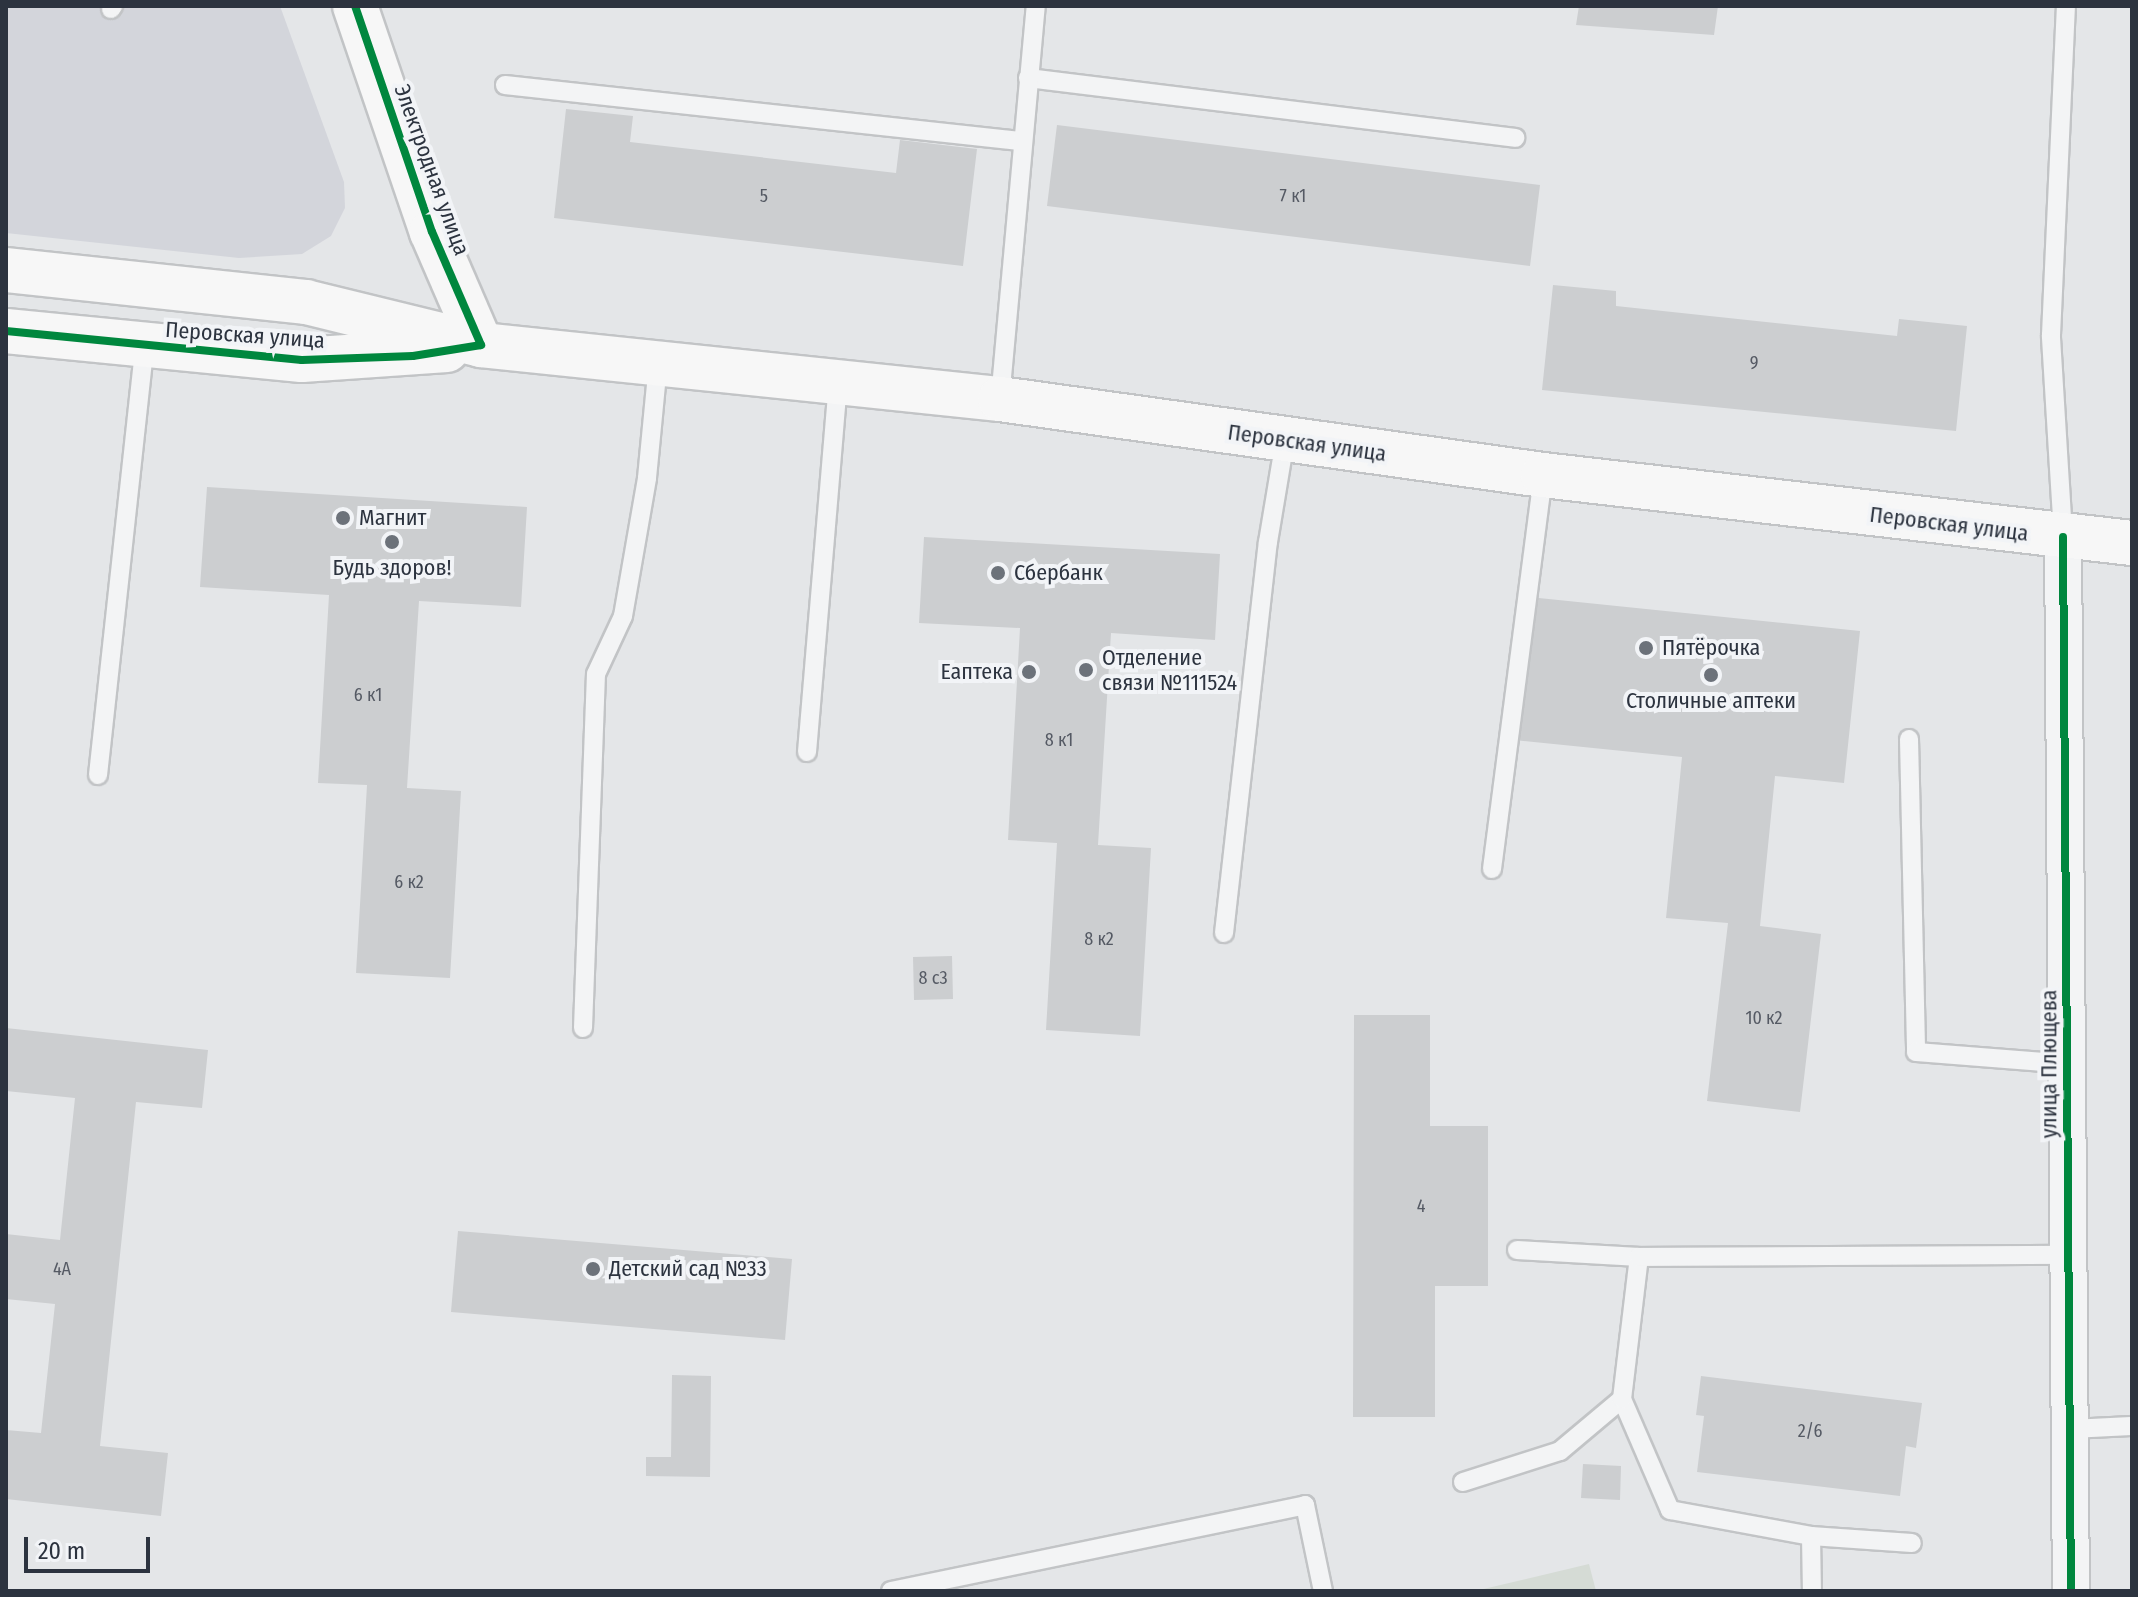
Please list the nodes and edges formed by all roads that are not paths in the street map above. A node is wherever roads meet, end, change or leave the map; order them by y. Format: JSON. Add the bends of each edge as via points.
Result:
{"nodes":[{"id":1,"x":355,"y":6,"type":"edge"},
{"id":2,"x":1036,"y":6,"type":"edge"},
{"id":3,"x":2066,"y":6,"type":"edge"},
{"id":4,"x":1028,"y":78,"type":"junction"},
{"id":5,"x":505,"y":85,"type":"dead end"},
{"id":6,"x":1515,"y":138,"type":"dead end"},
{"id":7,"x":1020,"y":141,"type":"junction"},
{"id":8,"x":6,"y":270,"type":"edge"},
{"id":9,"x":6,"y":331,"type":"edge"},
{"id":10,"x":145,"y":345,"type":"junction"},
{"id":11,"x":481,"y":345,"type":"junction"},
{"id":12,"x":658,"y":361,"type":"junction"},
{"id":13,"x":838,"y":381,"type":"junction"},
{"id":14,"x":1000,"y":399,"type":"junction"},
{"id":15,"x":1285,"y":440,"type":"junction"},
{"id":16,"x":1543,"y":475,"type":"junction"},
{"id":17,"x":2063,"y":537,"type":"junction"},
{"id":18,"x":2132,"y":543,"type":"edge"},
{"id":19,"x":1909,"y":739,"type":"dead end"},
{"id":20,"x":807,"y":752,"type":"dead end"},
{"id":21,"x":98,"y":775,"type":"dead end"},
{"id":22,"x":1492,"y":869,"type":"dead end"},
{"id":23,"x":1224,"y":933,"type":"dead end"},
{"id":24,"x":583,"y":1028,"type":"dead end"},
{"id":25,"x":2067,"y":1064,"type":"junction"},
{"id":26,"x":1517,"y":1250,"type":"dead end"},
{"id":27,"x":2068,"y":1255,"type":"junction"},
{"id":28,"x":1639,"y":1257,"type":"junction"},
{"id":29,"x":1622,"y":1399,"type":"junction"},
{"id":30,"x":2132,"y":1426,"type":"edge"},
{"id":31,"x":2070,"y":1429,"type":"junction"},
{"id":32,"x":1463,"y":1482,"type":"dead end"},
{"id":33,"x":1811,"y":1536,"type":"junction"},
{"id":34,"x":1912,"y":1543,"type":"dead end"},
{"id":35,"x":891,"y":1591,"type":"edge"},
{"id":36,"x":1323,"y":1591,"type":"edge"},
{"id":37,"x":1812,"y":1591,"type":"edge"},
{"id":38,"x":2071,"y":1591,"type":"edge"}],
"edges":[{"from":1,"to":11,"type":"main road","name":"Электродная улица","via":[[432,232]]},
{"from":2,"to":4,"type":"lane"},
{"from":3,"to":17,"type":"lane","via":[[2051,335]]},
{"from":4,"to":6,"type":"lane"},
{"from":4,"to":7,"type":"lane"},
{"from":5,"to":7,"type":"lane"},
{"from":7,"to":14,"type":"lane"},
{"from":8,"to":11,"type":"main road","name":"Перовская улица","via":[[306,302]]},
{"from":9,"to":10,"type":"main road","name":"Перовская улица"},
{"from":10,"to":11,"type":"main road","name":"Перовская улица","via":[[302,360],[413,356]]},
{"from":10,"to":21,"type":"lane"},
{"from":11,"to":12,"type":"main road","name":"Перовская улица"},
{"from":12,"to":13,"type":"main road","name":"Перовская улица"},
{"from":12,"to":24,"type":"lane","via":[[647,478],[623,616],[596,674]]},
{"from":13,"to":14,"type":"main road","name":"Перовская улица"},
{"from":13,"to":20,"type":"lane"},
{"from":14,"to":15,"type":"main road","name":"Перовская улица"},
{"from":15,"to":16,"type":"main road","name":"Перовская улица"},
{"from":15,"to":23,"type":"lane","via":[[1268,542]]},
{"from":16,"to":17,"type":"main road","name":"Перовская улица"},
{"from":16,"to":22,"type":"lane"},
{"from":17,"to":18,"type":"main road","name":"Перовская улица"},
{"from":17,"to":25,"type":"street","name":"улица Плющева"},
{"from":19,"to":25,"type":"lane","via":[[1916,1052]]},
{"from":25,"to":27,"type":"street","name":"улица Плющева"},
{"from":26,"to":28,"type":"lane"},
{"from":27,"to":28,"type":"lane"},
{"from":27,"to":31,"type":"street","name":"улица Плющева"},
{"from":28,"to":29,"type":"lane"},
{"from":29,"to":32,"type":"lane","via":[[1560,1451]]},
{"from":29,"to":33,"type":"lane","via":[[1670,1510]]},
{"from":30,"to":31,"type":"lane"},
{"from":31,"to":38,"type":"street","name":"улица Плющева"},
{"from":33,"to":34,"type":"lane"},
{"from":33,"to":37,"type":"lane"},
{"from":35,"to":36,"type":"lane","via":[[1305,1505]]}]}
